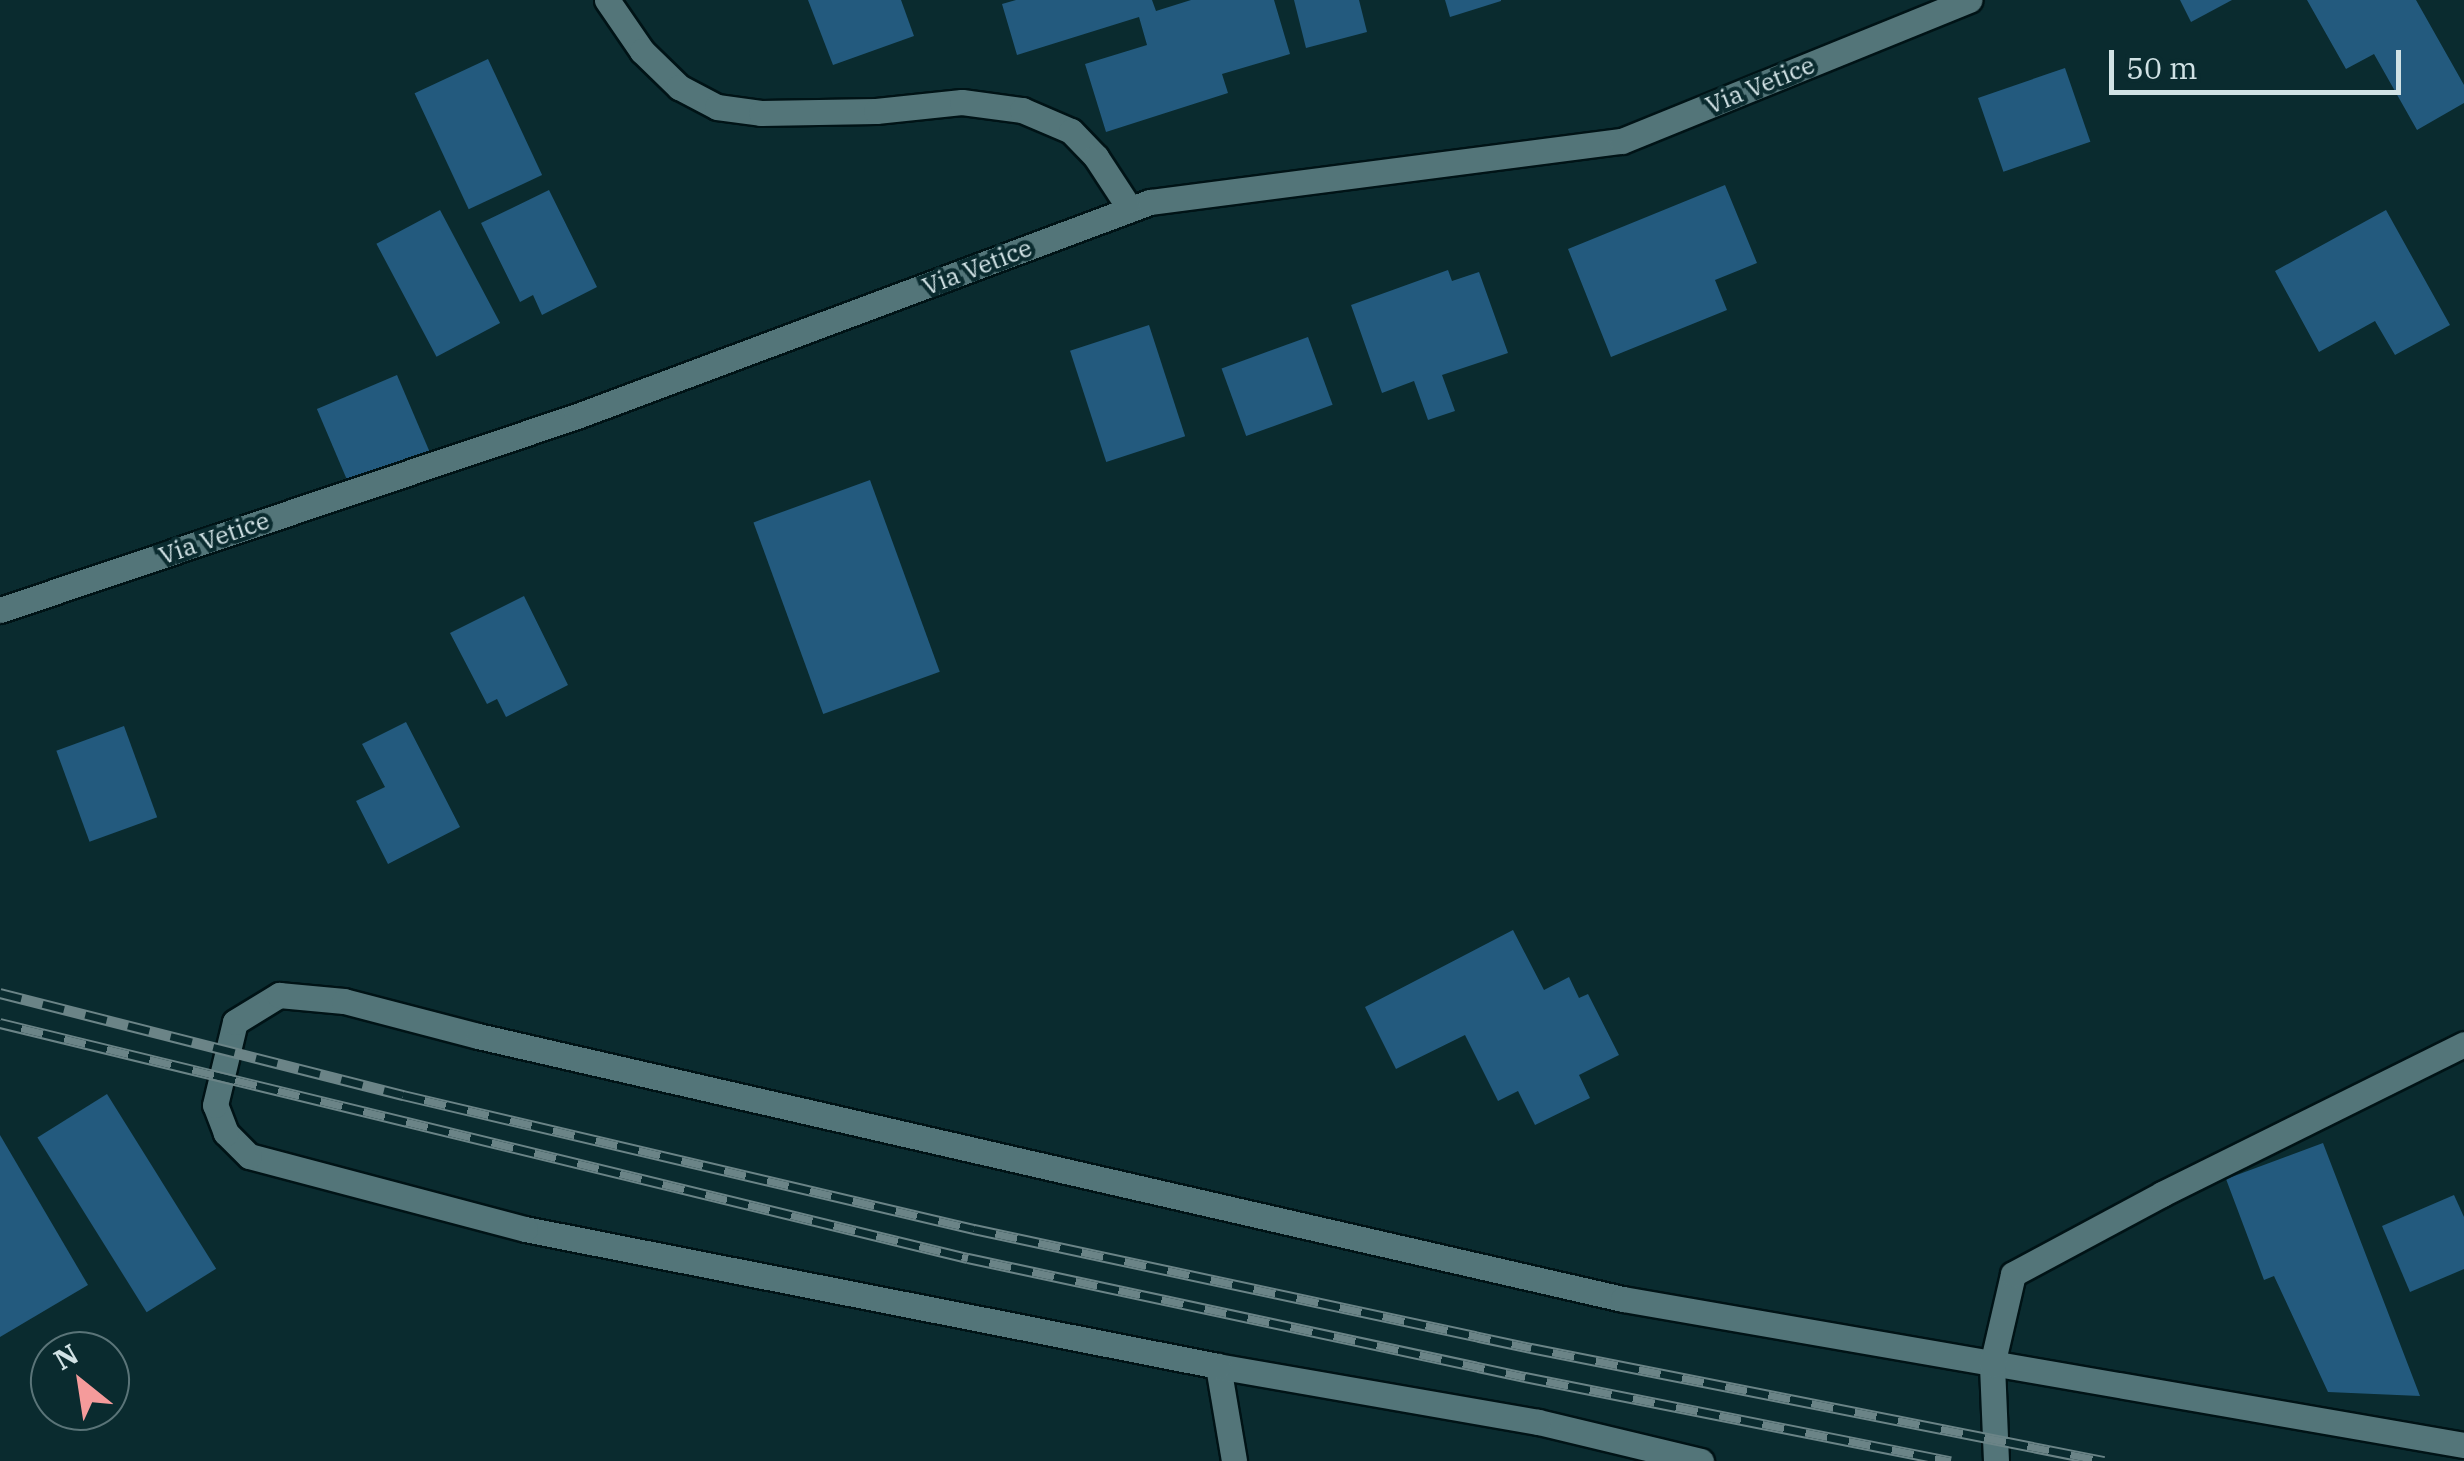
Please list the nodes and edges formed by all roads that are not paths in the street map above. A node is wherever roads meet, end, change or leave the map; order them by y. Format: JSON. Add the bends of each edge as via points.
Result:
{"nodes":[{"id":1,"x":607,"y":0,"type":"edge"},
{"id":2,"x":1970,"y":0,"type":"edge"},
{"id":3,"x":1130,"y":209,"type":"junction"},
{"id":4,"x":0,"y":610,"type":"edge"},
{"id":5,"x":2464,"y":1044,"type":"edge"},
{"id":6,"x":1992,"y":1365,"type":"junction"},
{"id":7,"x":1218,"y":1366,"type":"junction"},
{"id":8,"x":2464,"y":1445,"type":"edge"},
{"id":9,"x":1234,"y":1461,"type":"edge"},
{"id":10,"x":1700,"y":1461,"type":"edge"},
{"id":11,"x":1996,"y":1461,"type":"edge"}],
"edges":[{"from":1,"to":3,"type":"street","via":[[642,51],[679,88],[717,106],[761,114],[962,102],[1022,110],[1072,131]]},
{"from":2,"to":3,"type":"street","name":"Via Vetice","via":[[1622,141]]},
{"from":3,"to":4,"type":"street","name":"Via Vetice","via":[[577,416]]},
{"from":5,"to":6,"type":"street","via":[[2013,1274]]},
{"from":6,"to":7,"type":"street","via":[[1623,1299],[344,1001],[280,995],[235,1022],[215,1105],[226,1132],[249,1156],[526,1228]]},
{"from":6,"to":8,"type":"street"},
{"from":6,"to":11,"type":"street"},
{"from":7,"to":9,"type":"street"},
{"from":7,"to":10,"type":"street","via":[[1538,1422]]}]}
